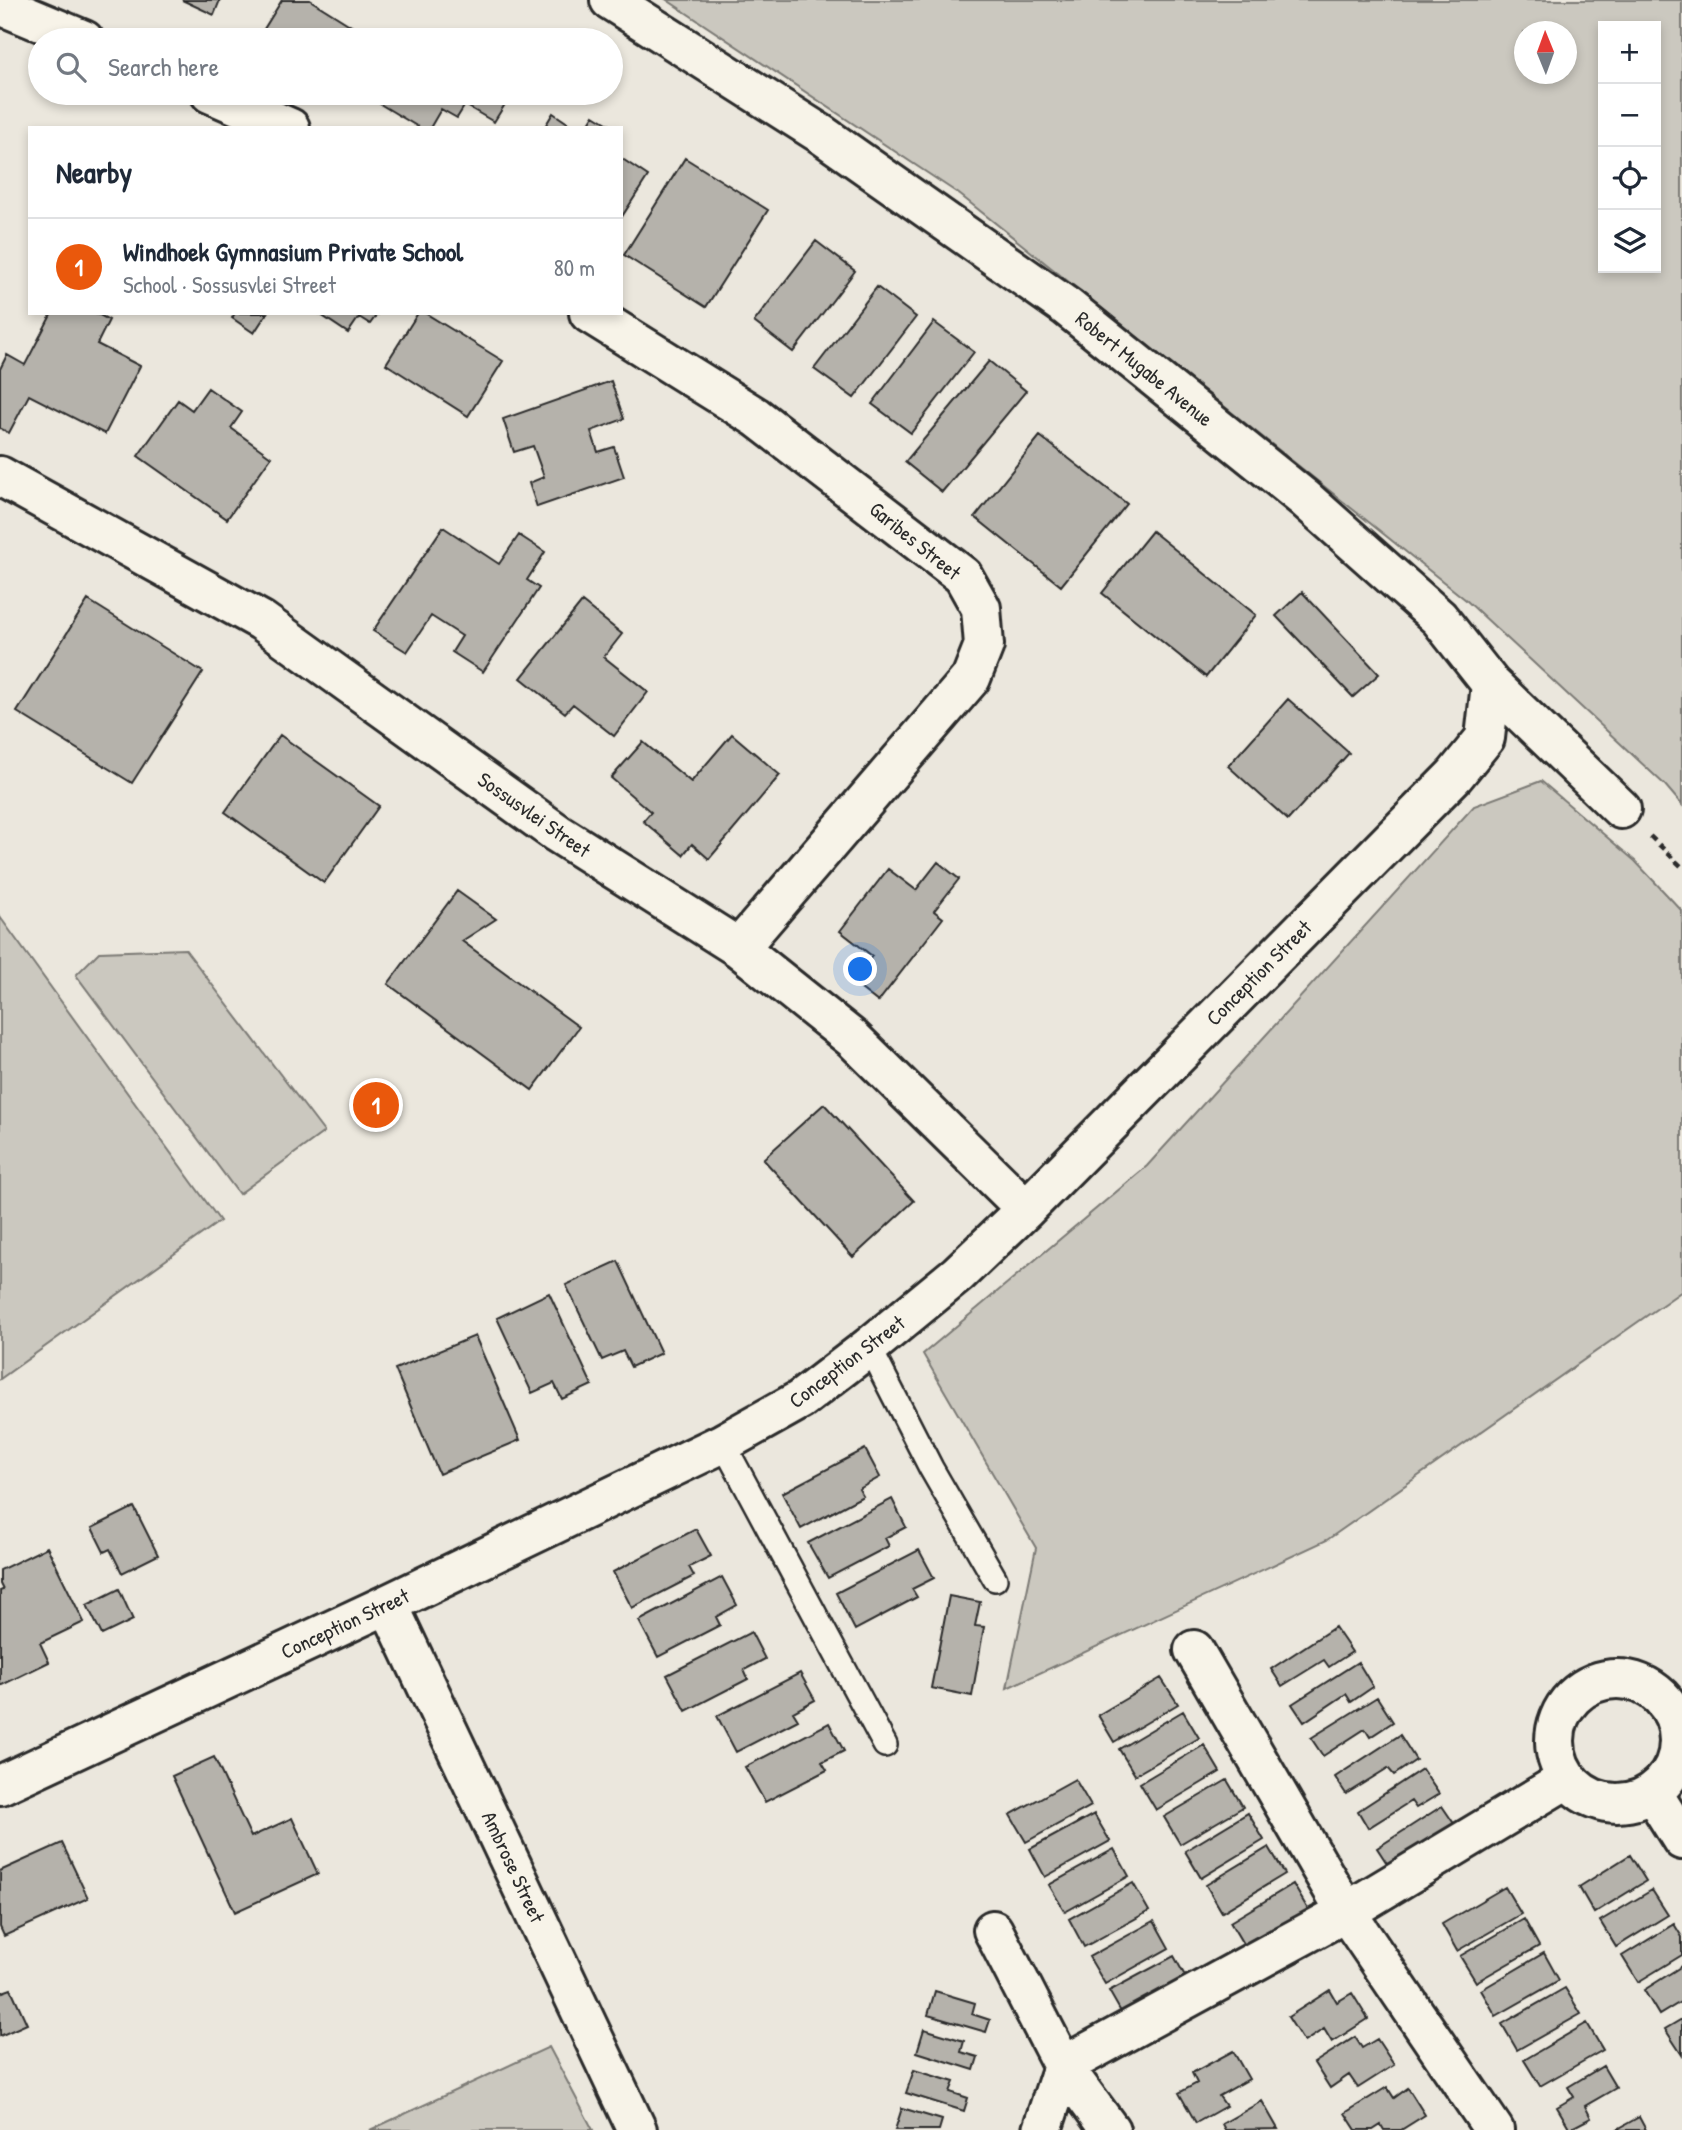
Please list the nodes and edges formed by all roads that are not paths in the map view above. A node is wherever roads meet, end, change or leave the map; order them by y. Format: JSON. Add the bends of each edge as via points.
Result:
{"nodes":[{"id":1,"x":610,"y":0,"type":"edge"},
{"id":2,"x":0,"y":5,"type":"edge"},
{"id":3,"x":55,"y":28,"type":"edge"},
{"id":4,"x":237,"y":105,"type":"edge"},
{"id":5,"x":285,"y":126,"type":"edge"},
{"id":6,"x":592,"y":315,"type":"edge"},
{"id":7,"x":0,"y":476,"type":"edge"},
{"id":8,"x":1491,"y":684,"type":"junction"},
{"id":9,"x":1622,"y":809,"type":"dead end"},
{"id":10,"x":739,"y":948,"type":"junction"},
{"id":11,"x":1026,"y":1209,"type":"junction"},
{"id":12,"x":869,"y":1347,"type":"junction"},
{"id":13,"x":723,"y":1443,"type":"junction"},
{"id":14,"x":995,"y":1579,"type":"dead end"},
{"id":15,"x":388,"y":1604,"type":"junction"},
{"id":16,"x":1194,"y":1650,"type":"dead end"},
{"id":17,"x":886,"y":1745,"type":"dead end"},
{"id":18,"x":1567,"y":1779,"type":"junction"},
{"id":19,"x":0,"y":1785,"type":"edge"},
{"id":20,"x":1652,"y":1792,"type":"junction"},
{"id":21,"x":1682,"y":1840,"type":"edge"},
{"id":22,"x":1346,"y":1912,"type":"junction"},
{"id":23,"x":993,"y":1930,"type":"dead end"},
{"id":24,"x":1063,"y":2066,"type":"junction"},
{"id":25,"x":637,"y":2130,"type":"edge"},
{"id":26,"x":1042,"y":2130,"type":"edge"},
{"id":27,"x":1110,"y":2130,"type":"edge"},
{"id":28,"x":1494,"y":2130,"type":"edge"}],
"edges":[{"from":1,"to":8,"type":"street","name":"Robert Mugabe Avenue","via":[[821,134],[1067,307],[1335,526],[1439,618]]},
{"from":2,"to":3,"type":"street"},
{"from":4,"to":5,"type":"street"},
{"from":6,"to":10,"type":"street","name":"Garibes Street","via":[[756,417],[963,576],[981,608],[984,645],[971,678]]},
{"from":7,"to":10,"type":"street","name":"Sossusvlei Street","via":[[262,621],[557,833]]},
{"from":8,"to":9,"type":"street","name":"Robert Mugabe Avenue"},
{"from":8,"to":11,"type":"street","name":"Conception Street","via":[[1486,738],[1455,775]]},
{"from":10,"to":11,"type":"street","name":"Sossusvlei Street","via":[[853,1039]]},
{"from":11,"to":12,"type":"street","name":"Conception Street","via":[[958,1274]]},
{"from":12,"to":13,"type":"street","name":"Conception Street","via":[[800,1400]]},
{"from":12,"to":14,"type":"lane"},
{"from":13,"to":15,"type":"street","name":"Conception Street"},
{"from":13,"to":17,"type":"lane"},
{"from":15,"to":19,"type":"street","name":"Conception Street"},
{"from":15,"to":25,"type":"street","name":"Ambrose Street"},
{"from":16,"to":22,"type":"street"},
{"from":18,"to":20,"type":"street","via":[[1582,1794],[1602,1802],[1623,1804]]},
{"from":18,"to":20,"type":"street","via":[[1554,1742],[1566,1705],[1580,1691],[1618,1679],[1655,1692],[1678,1727],[1679,1749],[1673,1769]]},
{"from":18,"to":22,"type":"street"},
{"from":20,"to":21,"type":"street"},
{"from":22,"to":24,"type":"street"},
{"from":22,"to":28,"type":"street"},
{"from":23,"to":24,"type":"street"},
{"from":24,"to":26,"type":"street"},
{"from":24,"to":27,"type":"street"}]}
